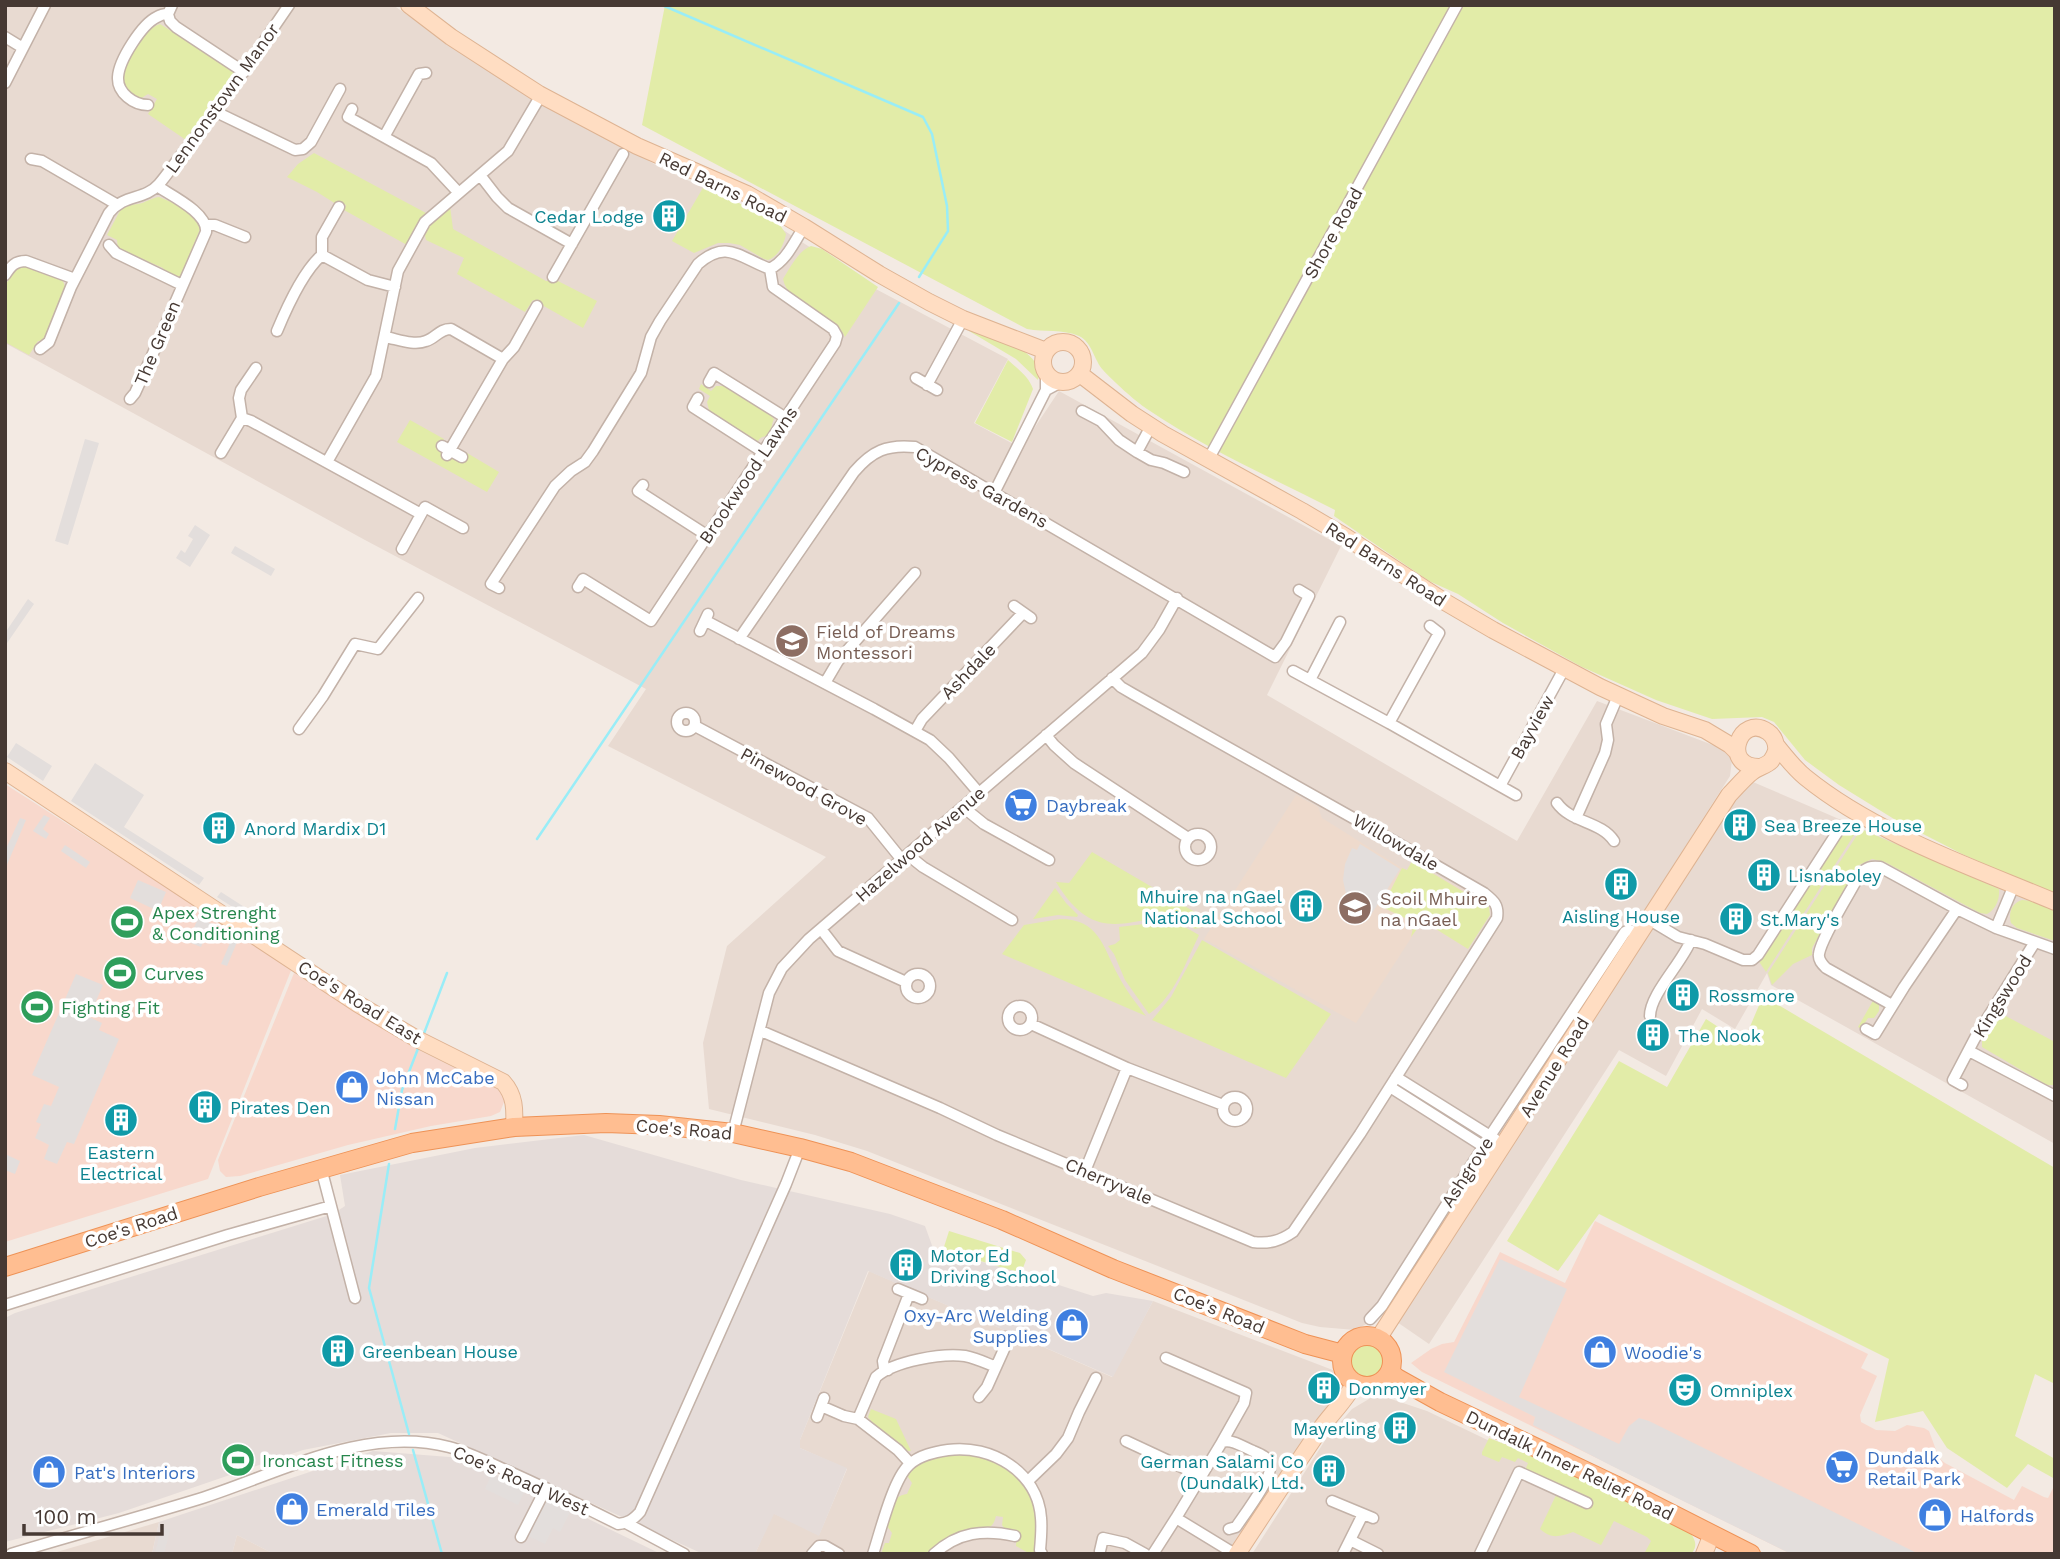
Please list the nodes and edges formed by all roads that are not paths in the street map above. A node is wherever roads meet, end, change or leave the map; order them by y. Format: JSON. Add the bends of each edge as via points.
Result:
{"nodes":[{"id":1,"x":45,"y":5,"type":"edge"},
{"id":2,"x":289,"y":5,"type":"edge"},
{"id":3,"x":409,"y":5,"type":"edge"},
{"id":4,"x":1457,"y":5,"type":"edge"},
{"id":5,"x":170,"y":9,"type":"edge"},
{"id":6,"x":5,"y":37,"type":"edge"},
{"id":7,"x":23,"y":48,"type":"junction"},
{"id":8,"x":244,"y":72,"type":"junction"},
{"id":9,"x":426,"y":73,"type":"dead end"},
{"id":10,"x":5,"y":83,"type":"edge"},
{"id":11,"x":340,"y":89,"type":"dead end"},
{"id":12,"x":541,"y":96,"type":"junction"},
{"id":13,"x":148,"y":105,"type":"dead end"},
{"id":14,"x":352,"y":109,"type":"dead end"},
{"id":15,"x":216,"y":112,"type":"junction"},
{"id":16,"x":384,"y":137,"type":"junction"},
{"id":17,"x":623,"y":155,"type":"dead end"},
{"id":18,"x":31,"y":159,"type":"dead end"},
{"id":19,"x":480,"y":175,"type":"junction"},
{"id":20,"x":157,"y":186,"type":"junction"},
{"id":21,"x":458,"y":192,"type":"junction"},
{"id":22,"x":116,"y":204,"type":"junction"},
{"id":23,"x":339,"y":207,"type":"dead end"},
{"id":24,"x":207,"y":225,"type":"junction"},
{"id":25,"x":804,"y":227,"type":"junction"},
{"id":26,"x":245,"y":237,"type":"dead end"},
{"id":27,"x":109,"y":244,"type":"dead end"},
{"id":28,"x":572,"y":244,"type":"junction"},
{"id":29,"x":322,"y":255,"type":"junction"},
{"id":30,"x":770,"y":269,"type":"junction"},
{"id":31,"x":5,"y":275,"type":"edge"},
{"id":32,"x":553,"y":277,"type":"dead end"},
{"id":33,"x":75,"y":279,"type":"junction"},
{"id":34,"x":182,"y":285,"type":"junction"},
{"id":35,"x":395,"y":287,"type":"junction"},
{"id":36,"x":537,"y":306,"type":"dead end"},
{"id":37,"x":963,"y":319,"type":"junction"},
{"id":38,"x":277,"y":331,"type":"dead end"},
{"id":39,"x":384,"y":337,"type":"junction"},
{"id":40,"x":40,"y":349,"type":"dead end"},
{"id":41,"x":1046,"y":351,"type":"junction"},
{"id":42,"x":503,"y":359,"type":"junction"},
{"id":43,"x":256,"y":368,"type":"dead end"},
{"id":44,"x":1046,"y":373,"type":"junction"},
{"id":45,"x":1080,"y":374,"type":"junction"},
{"id":46,"x":916,"y":378,"type":"dead end"},
{"id":47,"x":709,"y":382,"type":"dead end"},
{"id":48,"x":1061,"y":382,"type":"junction"},
{"id":49,"x":1046,"y":390,"type":"junction"},
{"id":50,"x":698,"y":398,"type":"dead end"},
{"id":51,"x":130,"y":399,"type":"dead end"},
{"id":52,"x":242,"y":418,"type":"junction"},
{"id":53,"x":786,"y":418,"type":"junction"},
{"id":54,"x":1075,"y":423,"type":"dead end"},
{"id":55,"x":1151,"y":426,"type":"junction"},
{"id":56,"x":764,"y":452,"type":"junction"},
{"id":57,"x":1137,"y":452,"type":"junction"},
{"id":58,"x":221,"y":453,"type":"dead end"},
{"id":59,"x":461,"y":457,"type":"dead end"},
{"id":60,"x":1208,"y":460,"type":"junction"},
{"id":61,"x":327,"y":462,"type":"junction"},
{"id":62,"x":1184,"y":472,"type":"dead end"},
{"id":63,"x":643,"y":485,"type":"dead end"},
{"id":64,"x":995,"y":493,"type":"junction"},
{"id":65,"x":421,"y":514,"type":"junction"},
{"id":66,"x":463,"y":528,"type":"dead end"},
{"id":67,"x":708,"y":536,"type":"junction"},
{"id":68,"x":401,"y":549,"type":"dead end"},
{"id":69,"x":915,"y":573,"type":"dead end"},
{"id":70,"x":578,"y":587,"type":"dead end"},
{"id":71,"x":499,"y":588,"type":"dead end"},
{"id":72,"x":1299,"y":590,"type":"dead end"},
{"id":73,"x":418,"y":598,"type":"dead end"},
{"id":74,"x":1177,"y":598,"type":"junction"},
{"id":75,"x":1023,"y":612,"type":"dead end"},
{"id":76,"x":704,"y":622,"type":"dead end"},
{"id":77,"x":1340,"y":622,"type":"dead end"},
{"id":78,"x":739,"y":639,"type":"junction"},
{"id":79,"x":1451,"y":639,"type":"dead end"},
{"id":80,"x":1564,"y":668,"type":"junction"},
{"id":81,"x":1293,"y":671,"type":"dead end"},
{"id":82,"x":1112,"y":678,"type":"junction"},
{"id":83,"x":1310,"y":680,"type":"junction"},
{"id":84,"x":825,"y":683,"type":"junction"},
{"id":85,"x":1618,"y":696,"type":"junction"},
{"id":86,"x":1389,"y":723,"type":"junction"},
{"id":87,"x":695,"y":726,"type":"dead end"},
{"id":88,"x":299,"y":729,"type":"dead end"},
{"id":89,"x":1705,"y":730,"type":"junction"},
{"id":90,"x":1746,"y":731,"type":"junction"},
{"id":91,"x":915,"y":732,"type":"junction"},
{"id":92,"x":1046,"y":735,"type":"junction"},
{"id":93,"x":1776,"y":745,"type":"junction"},
{"id":94,"x":1739,"y":756,"type":"junction"},
{"id":95,"x":1763,"y":766,"type":"junction"},
{"id":96,"x":5,"y":771,"type":"edge"},
{"id":97,"x":1803,"y":776,"type":"junction"},
{"id":98,"x":1500,"y":786,"type":"junction"},
{"id":99,"x":979,"y":793,"type":"junction"},
{"id":100,"x":1516,"y":795,"type":"dead end"},
{"id":101,"x":1729,"y":795,"type":"junction"},
{"id":102,"x":1557,"y":803,"type":"dead end"},
{"id":103,"x":963,"y":807,"type":"junction"},
{"id":104,"x":1576,"y":818,"type":"junction"},
{"id":105,"x":1840,"y":828,"type":"dead end"},
{"id":106,"x":1188,"y":838,"type":"dead end"},
{"id":107,"x":1614,"y":841,"type":"dead end"},
{"id":108,"x":905,"y":857,"type":"junction"},
{"id":109,"x":1049,"y":860,"type":"dead end"},
{"id":110,"x":2014,"y":885,"type":"junction"},
{"id":111,"x":2055,"y":902,"type":"edge"},
{"id":112,"x":1957,"y":909,"type":"junction"},
{"id":113,"x":1012,"y":920,"type":"dead end"},
{"id":114,"x":1644,"y":926,"type":"junction"},
{"id":115,"x":1996,"y":928,"type":"junction"},
{"id":116,"x":821,"y":929,"type":"junction"},
{"id":117,"x":1691,"y":940,"type":"junction"},
{"id":118,"x":2035,"y":942,"type":"junction"},
{"id":119,"x":2055,"y":949,"type":"edge"},
{"id":120,"x":906,"y":982,"type":"dead end"},
{"id":121,"x":1892,"y":1005,"type":"junction"},
{"id":122,"x":1650,"y":1016,"type":"dead end"},
{"id":123,"x":1031,"y":1024,"type":"dead end"},
{"id":124,"x":1866,"y":1028,"type":"dead end"},
{"id":125,"x":761,"y":1031,"type":"junction"},
{"id":126,"x":1969,"y":1051,"type":"junction"},
{"id":127,"x":1127,"y":1068,"type":"junction"},
{"id":128,"x":1393,"y":1082,"type":"junction"},
{"id":129,"x":1962,"y":1085,"type":"dead end"},
{"id":130,"x":2055,"y":1096,"type":"edge"},
{"id":131,"x":1223,"y":1105,"type":"dead end"},
{"id":132,"x":514,"y":1127,"type":"junction"},
{"id":133,"x":733,"y":1133,"type":"junction"},
{"id":134,"x":1490,"y":1136,"type":"junction"},
{"id":135,"x":800,"y":1148,"type":"junction"},
{"id":136,"x":1495,"y":1149,"type":"junction"},
{"id":137,"x":321,"y":1168,"type":"junction"},
{"id":138,"x":1085,"y":1171,"type":"junction"},
{"id":139,"x":331,"y":1206,"type":"junction"},
{"id":140,"x":5,"y":1266,"type":"edge"},
{"id":141,"x":355,"y":1298,"type":"dead end"},
{"id":142,"x":922,"y":1299,"type":"dead end"},
{"id":143,"x":5,"y":1305,"type":"edge"},
{"id":144,"x":1370,"y":1319,"type":"dead end"},
{"id":145,"x":1006,"y":1337,"type":"dead end"},
{"id":146,"x":1378,"y":1339,"type":"junction"},
{"id":147,"x":1343,"y":1354,"type":"junction"},
{"id":148,"x":1167,"y":1358,"type":"dead end"},
{"id":149,"x":996,"y":1367,"type":"junction"},
{"id":150,"x":888,"y":1370,"type":"junction"},
{"id":151,"x":1390,"y":1372,"type":"junction"},
{"id":152,"x":1096,"y":1378,"type":"dead end"},
{"id":153,"x":1354,"y":1384,"type":"junction"},
{"id":154,"x":979,"y":1396,"type":"dead end"},
{"id":155,"x":821,"y":1407,"type":"dead end"},
{"id":156,"x":858,"y":1419,"type":"junction"},
{"id":157,"x":1126,"y":1441,"type":"dead end"},
{"id":158,"x":1222,"y":1442,"type":"junction"},
{"id":159,"x":910,"y":1463,"type":"junction"},
{"id":160,"x":1201,"y":1476,"type":"junction"},
{"id":161,"x":1028,"y":1481,"type":"junction"},
{"id":162,"x":546,"y":1488,"type":"junction"},
{"id":163,"x":1332,"y":1501,"type":"dead end"},
{"id":164,"x":1587,"y":1503,"type":"dead end"},
{"id":165,"x":1177,"y":1518,"type":"junction"},
{"id":166,"x":626,"y":1523,"type":"junction"},
{"id":167,"x":1229,"y":1528,"type":"dead end"},
{"id":168,"x":1712,"y":1534,"type":"junction"},
{"id":169,"x":1015,"y":1536,"type":"dead end"},
{"id":170,"x":521,"y":1537,"type":"dead end"},
{"id":171,"x":1350,"y":1540,"type":"junction"},
{"id":172,"x":1100,"y":1551,"type":"dead end"},
{"id":173,"x":11,"y":1554,"type":"edge"},
{"id":174,"x":684,"y":1554,"type":"edge"},
{"id":175,"x":812,"y":1554,"type":"edge"},
{"id":176,"x":839,"y":1554,"type":"edge"},
{"id":177,"x":873,"y":1554,"type":"edge"},
{"id":178,"x":934,"y":1554,"type":"edge"},
{"id":179,"x":1042,"y":1554,"type":"edge"},
{"id":180,"x":1145,"y":1554,"type":"edge"},
{"id":181,"x":1153,"y":1554,"type":"edge"},
{"id":182,"x":1236,"y":1554,"type":"edge"},
{"id":183,"x":1343,"y":1554,"type":"edge"},
{"id":184,"x":1378,"y":1554,"type":"edge"},
{"id":185,"x":1480,"y":1554,"type":"edge"},
{"id":186,"x":1704,"y":1554,"type":"edge"},
{"id":187,"x":1751,"y":1554,"type":"edge"}],
"edges":[{"from":1,"to":7,"type":"street"},
{"from":2,"to":8,"type":"street","name":"Lennonstown Manor"},
{"from":3,"to":12,"type":"street","name":"Red Barns Road"},
{"from":4,"to":60,"type":"street","name":"Shore Road"},
{"from":5,"to":8,"type":"street","via":[[170,21],[176,27]]},
{"from":5,"to":13,"type":"street","via":[[141,30],[118,78],[129,99]]},
{"from":6,"to":7,"type":"street"},
{"from":7,"to":10,"type":"street"},
{"from":8,"to":15,"type":"street","name":"Lennonstown Manor"},
{"from":9,"to":16,"type":"street","via":[[419,74]]},
{"from":11,"to":15,"type":"street","via":[[303,149],[295,150]]},
{"from":12,"to":19,"type":"street","via":[[508,152]]},
{"from":12,"to":25,"type":"street","name":"Red Barns Road","via":[[637,146],[747,194]]},
{"from":14,"to":16,"type":"street","via":[[348,117]]},
{"from":15,"to":20,"type":"street","name":"Lennonstown Manor"},
{"from":16,"to":21,"type":"street","via":[[431,163]]},
{"from":17,"to":28,"type":"street"},
{"from":18,"to":22,"type":"street"},
{"from":19,"to":21,"type":"street"},
{"from":19,"to":28,"type":"street","via":[[508,208]]},
{"from":20,"to":22,"type":"street","name":"Lennonstown Manor"},
{"from":20,"to":24,"type":"street"},
{"from":21,"to":35,"type":"street","via":[[425,222],[398,271]]},
{"from":22,"to":33,"type":"street"},
{"from":23,"to":29,"type":"street","via":[[322,237]]},
{"from":24,"to":26,"type":"street"},
{"from":24,"to":34,"type":"street","name":"The Green"},
{"from":25,"to":30,"type":"street","via":[[788,253]]},
{"from":25,"to":37,"type":"street","name":"Red Barns Road"},
{"from":27,"to":34,"type":"street","name":"The Green","via":[[116,253]]},
{"from":28,"to":32,"type":"street"},
{"from":29,"to":35,"type":"street","via":[[368,280]]},
{"from":29,"to":38,"type":"street"},
{"from":30,"to":53,"type":"street","name":"Brookwood Lawns","via":[[773,288],[836,336]]},
{"from":30,"to":71,"type":"street","via":[[728,250],[719,250],[698,264],[651,337],[641,373],[629,394],[585,462],[555,486],[491,584]]},
{"from":31,"to":33,"type":"street","via":[[11,265],[26,261]]},
{"from":33,"to":40,"type":"street","via":[[49,342]]},
{"from":34,"to":51,"type":"street","name":"The Green"},
{"from":35,"to":39,"type":"street"},
{"from":36,"to":42,"type":"street"},
{"from":37,"to":41,"type":"street","name":"Red Barns Road"},
{"from":37,"to":46,"type":"street","via":[[932,388]]},
{"from":39,"to":42,"type":"street","via":[[416,343],[451,329]]},
{"from":39,"to":61,"type":"street","via":[[376,376]]},
{"from":41,"to":44,"type":"street"},
{"from":41,"to":45,"type":"street","via":[[1062,341],[1075,345],[1083,355]]},
{"from":42,"to":59,"type":"street","via":[[446,451]]},
{"from":43,"to":52,"type":"street","via":[[241,390]]},
{"from":44,"to":48,"type":"street"},
{"from":44,"to":49,"type":"street"},
{"from":45,"to":48,"type":"street"},
{"from":45,"to":55,"type":"street","name":"Red Barns Road"},
{"from":47,"to":53,"type":"street","via":[[714,373]]},
{"from":48,"to":49,"type":"street"},
{"from":49,"to":64,"type":"street"},
{"from":50,"to":56,"type":"street","via":[[693,407]]},
{"from":52,"to":58,"type":"street"},
{"from":52,"to":61,"type":"street"},
{"from":53,"to":56,"type":"street","name":"Brookwood Lawns"},
{"from":54,"to":57,"type":"street","via":[[1083,410]]},
{"from":55,"to":57,"type":"street"},
{"from":55,"to":60,"type":"street","name":"Red Barns Road"},
{"from":56,"to":67,"type":"street","name":"Brookwood Lawns"},
{"from":57,"to":62,"type":"street"},
{"from":60,"to":80,"type":"street","name":"Red Barns Road","via":[[1346,537],[1445,603]]},
{"from":61,"to":65,"type":"street"},
{"from":63,"to":67,"type":"street","via":[[638,491]]},
{"from":64,"to":74,"type":"street","name":"Cypress Gardens"},
{"from":64,"to":78,"type":"street","name":"Cypress Gardens","via":[[915,447],[902,445],[877,452],[854,472]]},
{"from":65,"to":66,"type":"street","via":[[425,507]]},
{"from":65,"to":68,"type":"street"},
{"from":67,"to":70,"type":"street","name":"Brookwood Lawns","via":[[651,621],[583,579]]},
{"from":69,"to":84,"type":"street"},
{"from":72,"to":74,"type":"street","name":"Cypress Gardens","via":[[1310,596],[1275,656]]},
{"from":73,"to":88,"type":"street","via":[[378,649],[355,644]]},
{"from":74,"to":82,"type":"street","name":"Hazelwood Avenue","via":[[1142,653]]},
{"from":75,"to":91,"type":"street","name":"Ashdale"},
{"from":76,"to":78,"type":"street"},
{"from":77,"to":83,"type":"street"},
{"from":78,"to":84,"type":"street"},
{"from":79,"to":86,"type":"street","via":[[1435,629]]},
{"from":80,"to":85,"type":"street","name":"Red Barns Road"},
{"from":80,"to":98,"type":"street","name":"Bayview"},
{"from":81,"to":83,"type":"street"},
{"from":82,"to":92,"type":"street","name":"Hazelwood Avenue"},
{"from":82,"to":128,"type":"street","name":"Willowdale","via":[[1494,901],[1497,918]]},
{"from":83,"to":86,"type":"street"},
{"from":84,"to":91,"type":"street"},
{"from":85,"to":89,"type":"street","name":"Red Barns Road"},
{"from":85,"to":104,"type":"street","via":[[1606,724],[1605,753]]},
{"from":86,"to":98,"type":"street"},
{"from":87,"to":108,"type":"street","name":"Pinewood Grove","via":[[868,818]]},
{"from":89,"to":90,"type":"street","name":"Red Barns Road"},
{"from":89,"to":94,"type":"street","name":"Red Barns Road"},
{"from":90,"to":93,"type":"street","via":[[1765,730]]},
{"from":90,"to":94,"type":"street","via":[[1738,741]]},
{"from":91,"to":99,"type":"street","via":[[949,758]]},
{"from":92,"to":99,"type":"street","name":"Hazelwood Avenue"},
{"from":92,"to":106,"type":"street","via":[[1074,763]]},
{"from":93,"to":95,"type":"street","via":[[1773,758]]},
{"from":93,"to":97,"type":"street"},
{"from":94,"to":95,"type":"street","via":[[1748,765]]},
{"from":94,"to":101,"type":"street","name":"Avenue Road"},
{"from":95,"to":97,"type":"street"},
{"from":95,"to":101,"type":"street","name":"Avenue Road"},
{"from":96,"to":132,"type":"street","name":"Coe's Road East","via":[[358,1004],[421,1042],[503,1082],[512,1093]]},
{"from":97,"to":110,"type":"street","via":[[1896,834]]},
{"from":98,"to":100,"type":"street"},
{"from":99,"to":103,"type":"street","name":"Hazelwood Avenue"},
{"from":101,"to":114,"type":"street","name":"Avenue Road"},
{"from":102,"to":104,"type":"street"},
{"from":103,"to":108,"type":"street","name":"Hazelwood Avenue"},
{"from":103,"to":109,"type":"street"},
{"from":104,"to":107,"type":"street","via":[[1601,828]]},
{"from":105,"to":117,"type":"street","via":[[1758,956],[1743,960]]},
{"from":108,"to":113,"type":"street","name":"Pinewood Grove"},
{"from":108,"to":116,"type":"street","name":"Hazelwood Avenue"},
{"from":110,"to":111,"type":"street"},
{"from":110,"to":115,"type":"street"},
{"from":112,"to":115,"type":"street","name":"Kingswood"},
{"from":112,"to":121,"type":"street"},
{"from":112,"to":121,"type":"street","name":"Kingswood","via":[[1880,867],[1872,866],[1860,874],[1824,939],[1820,961]]},
{"from":114,"to":117,"type":"street"},
{"from":114,"to":134,"type":"street","name":"Ashgrove","via":[[1625,932]]},
{"from":114,"to":136,"type":"street","name":"Avenue Road"},
{"from":115,"to":118,"type":"street","name":"Kingswood"},
{"from":116,"to":120,"type":"street","via":[[838,951]]},
{"from":116,"to":125,"type":"street","name":"Hazelwood Avenue","via":[[774,981]]},
{"from":117,"to":122,"type":"street","via":[[1650,1008]]},
{"from":118,"to":119,"type":"street","name":"Kingswood"},
{"from":118,"to":126,"type":"street","name":"Kingswood"},
{"from":121,"to":124,"type":"street","via":[[1875,1034]]},
{"from":123,"to":127,"type":"street"},
{"from":125,"to":133,"type":"street","name":"Hazelwood Avenue"},
{"from":125,"to":138,"type":"street","name":"Cherryvale"},
{"from":126,"to":129,"type":"street","name":"Kingswood","via":[[1953,1080]]},
{"from":126,"to":130,"type":"street","name":"Kingswood"},
{"from":127,"to":131,"type":"street"},
{"from":127,"to":138,"type":"street"},
{"from":128,"to":134,"type":"street"},
{"from":128,"to":136,"type":"street"},
{"from":128,"to":138,"type":"street","name":"Cherryvale","via":[[1293,1232],[1274,1242],[1253,1242]]},
{"from":132,"to":133,"type":"main road","name":"Coe's Road","via":[[606,1123]]},
{"from":132,"to":137,"type":"main road","name":"Coe's Road","via":[[412,1143]]},
{"from":133,"to":135,"type":"main road","name":"Coe's Road"},
{"from":134,"to":136,"type":"street"},
{"from":134,"to":136,"type":"street","name":"Ashgrove"},
{"from":135,"to":147,"type":"main road","name":"Coe's Road","via":[[886,1175],[1113,1269],[1305,1344]]},
{"from":135,"to":166,"type":"street","via":[[640,1512]]},
{"from":136,"to":144,"type":"street","name":"Ashgrove"},
{"from":136,"to":146,"type":"street","name":"Avenue Road"},
{"from":137,"to":139,"type":"street"},
{"from":137,"to":140,"type":"main road","name":"Coe's Road"},
{"from":139,"to":141,"type":"street"},
{"from":139,"to":143,"type":"street"},
{"from":142,"to":150,"type":"street","via":[[904,1291],[883,1361]]},
{"from":145,"to":149,"type":"street"},
{"from":146,"to":147,"type":"main road","via":[[1357,1338]]},
{"from":146,"to":151,"type":"main road","via":[[1390,1349]]},
{"from":147,"to":153,"type":"main road","via":[[1342,1367]]},
{"from":148,"to":158,"type":"street","via":[[1246,1393]]},
{"from":149,"to":150,"type":"street","via":[[952,1356]]},
{"from":149,"to":154,"type":"street"},
{"from":150,"to":156,"type":"street","via":[[876,1377]]},
{"from":151,"to":153,"type":"main road","via":[[1371,1387]]},
{"from":151,"to":168,"type":"main road","name":"Dundalk Inner Relief Road","via":[[1440,1402]]},
{"from":152,"to":161,"type":"street","via":[[1068,1438]]},
{"from":153,"to":182,"type":"street"},
{"from":155,"to":156,"type":"street"},
{"from":156,"to":159,"type":"street"},
{"from":157,"to":160,"type":"street"},
{"from":158,"to":160,"type":"street"},
{"from":158,"to":167,"type":"street","via":[[1234,1442],[1263,1456],[1271,1468],[1241,1520]]},
{"from":159,"to":161,"type":"street","via":[[934,1452],[981,1451],[1008,1463]]},
{"from":159,"to":177,"type":"street","via":[[891,1497]]},
{"from":160,"to":165,"type":"street"},
{"from":161,"to":179,"type":"street","via":[[1041,1516]]},
{"from":162,"to":166,"type":"street","name":"Coe's Road West","via":[[618,1524]]},
{"from":162,"to":170,"type":"street"},
{"from":162,"to":173,"type":"street","name":"Coe's Road West","via":[[450,1447],[393,1442],[345,1448],[200,1498]]},
{"from":163,"to":171,"type":"street","via":[[1368,1516]]},
{"from":164,"to":185,"type":"street","via":[[1519,1472]]},
{"from":165,"to":181,"type":"street"},
{"from":165,"to":182,"type":"street"},
{"from":166,"to":174,"type":"street","name":"Coe's Road West"},
{"from":168,"to":186,"type":"street"},
{"from":168,"to":187,"type":"main road","name":"Dundalk Inner Relief Road"},
{"from":169,"to":178,"type":"street","via":[[997,1526],[961,1536]]},
{"from":171,"to":183,"type":"street"},
{"from":171,"to":184,"type":"street"},
{"from":172,"to":180,"type":"street","via":[[1103,1538]]},
{"from":175,"to":176,"type":"street","via":[[825,1546]]}]}
